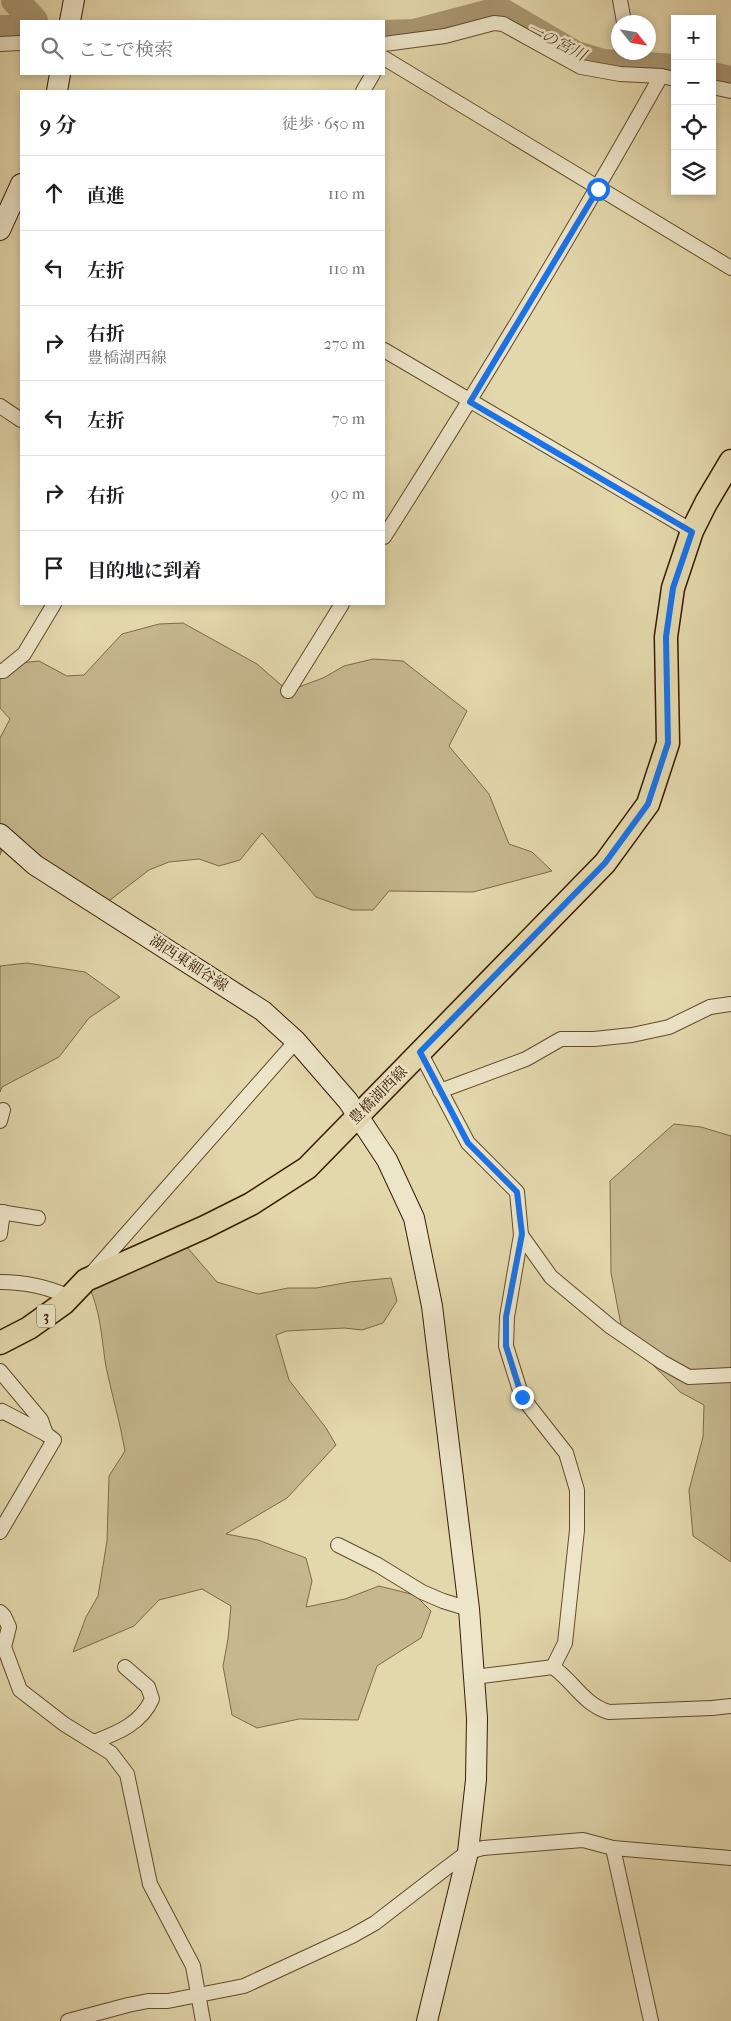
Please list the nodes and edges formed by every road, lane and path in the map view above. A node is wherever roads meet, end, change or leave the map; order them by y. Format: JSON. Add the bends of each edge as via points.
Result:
{"nodes":[{"id":1,"x":74,"y":0,"type":"edge"},
{"id":2,"x":620,"y":0,"type":"edge"},
{"id":3,"x":623,"y":15,"type":"edge"},
{"id":4,"x":70,"y":20,"type":"edge"},
{"id":5,"x":20,"y":43,"type":"edge"},
{"id":6,"x":387,"y":43,"type":"edge"},
{"id":7,"x":0,"y":44,"type":"edge"},
{"id":8,"x":385,"y":58,"type":"edge"},
{"id":9,"x":60,"y":75,"type":"edge"},
{"id":10,"x":372,"y":75,"type":"edge"},
{"id":11,"x":668,"y":77,"type":"edge"},
{"id":12,"x":716,"y":88,"type":"edge"},
{"id":13,"x":57,"y":90,"type":"edge"},
{"id":14,"x":364,"y":90,"type":"edge"},
{"id":15,"x":731,"y":91,"type":"edge"},
{"id":16,"x":20,"y":186,"type":"edge"},
{"id":17,"x":598,"y":189,"type":"junction"},
{"id":18,"x":0,"y":230,"type":"edge"},
{"id":19,"x":731,"y":268,"type":"edge"},
{"id":20,"x":385,"y":351,"type":"edge"},
{"id":21,"x":470,"y":402,"type":"junction"},
{"id":22,"x":0,"y":406,"type":"edge"},
{"id":23,"x":20,"y":419,"type":"edge"},
{"id":24,"x":731,"y":461,"type":"edge"},
{"id":25,"x":692,"y":532,"type":"junction"},
{"id":26,"x":385,"y":536,"type":"edge"},
{"id":27,"x":53,"y":605,"type":"edge"},
{"id":28,"x":336,"y":606,"type":"edge"},
{"id":29,"x":0,"y":672,"type":"edge"},
{"id":30,"x":288,"y":691,"type":"dead end"},
{"id":31,"x":0,"y":834,"type":"edge"},
{"id":32,"x":731,"y":1004,"type":"edge"},
{"id":33,"x":296,"y":1041,"type":"junction"},
{"id":34,"x":420,"y":1052,"type":"junction"},
{"id":35,"x":440,"y":1091,"type":"junction"},
{"id":36,"x":359,"y":1115,"type":"junction"},
{"id":37,"x":2,"y":1212,"type":"edge"},
{"id":38,"x":38,"y":1218,"type":"dead end"},
{"id":39,"x":0,"y":1234,"type":"edge"},
{"id":40,"x":522,"y":1234,"type":"junction"},
{"id":41,"x":86,"y":1280,"type":"junction"},
{"id":42,"x":0,"y":1282,"type":"edge"},
{"id":43,"x":69,"y":1297,"type":"junction"},
{"id":44,"x":0,"y":1344,"type":"edge"},
{"id":45,"x":0,"y":1371,"type":"edge"},
{"id":46,"x":731,"y":1376,"type":"edge"},
{"id":47,"x":0,"y":1412,"type":"edge"},
{"id":48,"x":46,"y":1434,"type":"junction"},
{"id":49,"x":0,"y":1532,"type":"edge"},
{"id":50,"x":338,"y":1545,"type":"dead end"},
{"id":51,"x":469,"y":1609,"type":"junction"},
{"id":52,"x":0,"y":1612,"type":"edge"},
{"id":53,"x":125,"y":1666,"type":"dead end"},
{"id":54,"x":553,"y":1667,"type":"junction"},
{"id":55,"x":474,"y":1677,"type":"junction"},
{"id":56,"x":731,"y":1706,"type":"edge"},
{"id":57,"x":94,"y":1742,"type":"junction"},
{"id":58,"x":613,"y":1848,"type":"junction"},
{"id":59,"x":468,"y":1852,"type":"junction"},
{"id":60,"x":731,"y":1858,"type":"edge"},
{"id":61,"x":199,"y":1996,"type":"junction"},
{"id":62,"x":109,"y":2016,"type":"edge"},
{"id":63,"x":68,"y":2021,"type":"edge"},
{"id":64,"x":203,"y":2021,"type":"edge"},
{"id":65,"x":427,"y":2021,"type":"edge"},
{"id":66,"x":651,"y":2021,"type":"edge"}],
"edges":[{"from":1,"to":4,"type":"street"},
{"from":2,"to":3,"type":"street"},
{"from":5,"to":7,"type":"street"},
{"from":6,"to":11,"type":"street","via":[[503,24],[582,67],[620,74]]},
{"from":8,"to":17,"type":"street"},
{"from":9,"to":13,"type":"street"},
{"from":10,"to":14,"type":"street"},
{"from":11,"to":17,"type":"street"},
{"from":12,"to":15,"type":"street"},
{"from":16,"to":18,"type":"street"},
{"from":17,"to":19,"type":"street"},
{"from":17,"to":21,"type":"street"},
{"from":20,"to":21,"type":"street"},
{"from":21,"to":25,"type":"street"},
{"from":21,"to":26,"type":"street"},
{"from":22,"to":23,"type":"street"},
{"from":24,"to":25,"type":"main road","name":"豊橋湖西線","number":"3"},
{"from":25,"to":34,"type":"main road","name":"豊橋湖西線","number":"3","via":[[673,588],[666,637],[668,743],[648,804],[605,863]]},
{"from":27,"to":29,"type":"street","via":[[24,654]]},
{"from":28,"to":30,"type":"street"},
{"from":31,"to":33,"type":"street","name":"湖西東細谷線","via":[[35,866],[263,1011]]},
{"from":32,"to":35,"type":"street","via":[[710,1007],[669,1027],[632,1035],[561,1039],[526,1059]]},
{"from":33,"to":36,"type":"street","name":"湖西東細谷線"},
{"from":33,"to":41,"type":"street"},
{"from":34,"to":35,"type":"street"},
{"from":34,"to":36,"type":"main road","name":"豊橋湖西線","number":"3"},
{"from":35,"to":40,"type":"street","via":[[468,1143],[517,1192]]},
{"from":36,"to":41,"type":"main road","name":"豊橋湖西線","number":"3","via":[[307,1168],[250,1204]]},
{"from":36,"to":51,"type":"street","name":"湖西東細谷線","via":[[387,1160],[414,1218],[432,1306]]},
{"from":37,"to":38,"type":"street"},
{"from":37,"to":39,"type":"street"},
{"from":40,"to":46,"type":"street","via":[[550,1277],[611,1327],[662,1362],[689,1377]]},
{"from":40,"to":54,"type":"street","via":[[506,1317],[506,1346],[522,1397],[566,1454],[577,1490],[577,1530],[565,1643]]},
{"from":41,"to":43,"type":"main road","name":"豊橋湖西線","number":"3"},
{"from":42,"to":43,"type":"street","via":[[37,1284]]},
{"from":43,"to":44,"type":"main road","name":"豊橋湖西線","number":"3","via":[[29,1328]]},
{"from":45,"to":48,"type":"street","via":[[41,1420]]},
{"from":47,"to":48,"type":"street"},
{"from":48,"to":49,"type":"street","via":[[54,1440]]},
{"from":50,"to":51,"type":"street","via":[[422,1592]]},
{"from":51,"to":55,"type":"street","name":"湖西東細谷線"},
{"from":52,"to":57,"type":"street","via":[[9,1628],[4,1647],[20,1690],[64,1724]]},
{"from":53,"to":57,"type":"street","via":[[148,1687],[152,1699],[147,1710],[124,1730]]},
{"from":54,"to":55,"type":"street"},
{"from":54,"to":56,"type":"street","via":[[564,1674],[595,1708],[609,1712]]},
{"from":55,"to":59,"type":"street","name":"湖西東細谷線","via":[[478,1718],[476,1780]]},
{"from":57,"to":61,"type":"street","via":[[110,1753],[127,1774],[150,1884],[193,1966]]},
{"from":58,"to":59,"type":"street","via":[[583,1840]]},
{"from":58,"to":60,"type":"street"},
{"from":58,"to":66,"type":"street"},
{"from":59,"to":61,"type":"street","via":[[375,1923],[352,1936],[244,1986]]},
{"from":59,"to":65,"type":"street","name":"湖西東細谷線"},
{"from":61,"to":62,"type":"street","via":[[148,2001]]},
{"from":61,"to":64,"type":"street"},
{"from":62,"to":63,"type":"street"}]}
